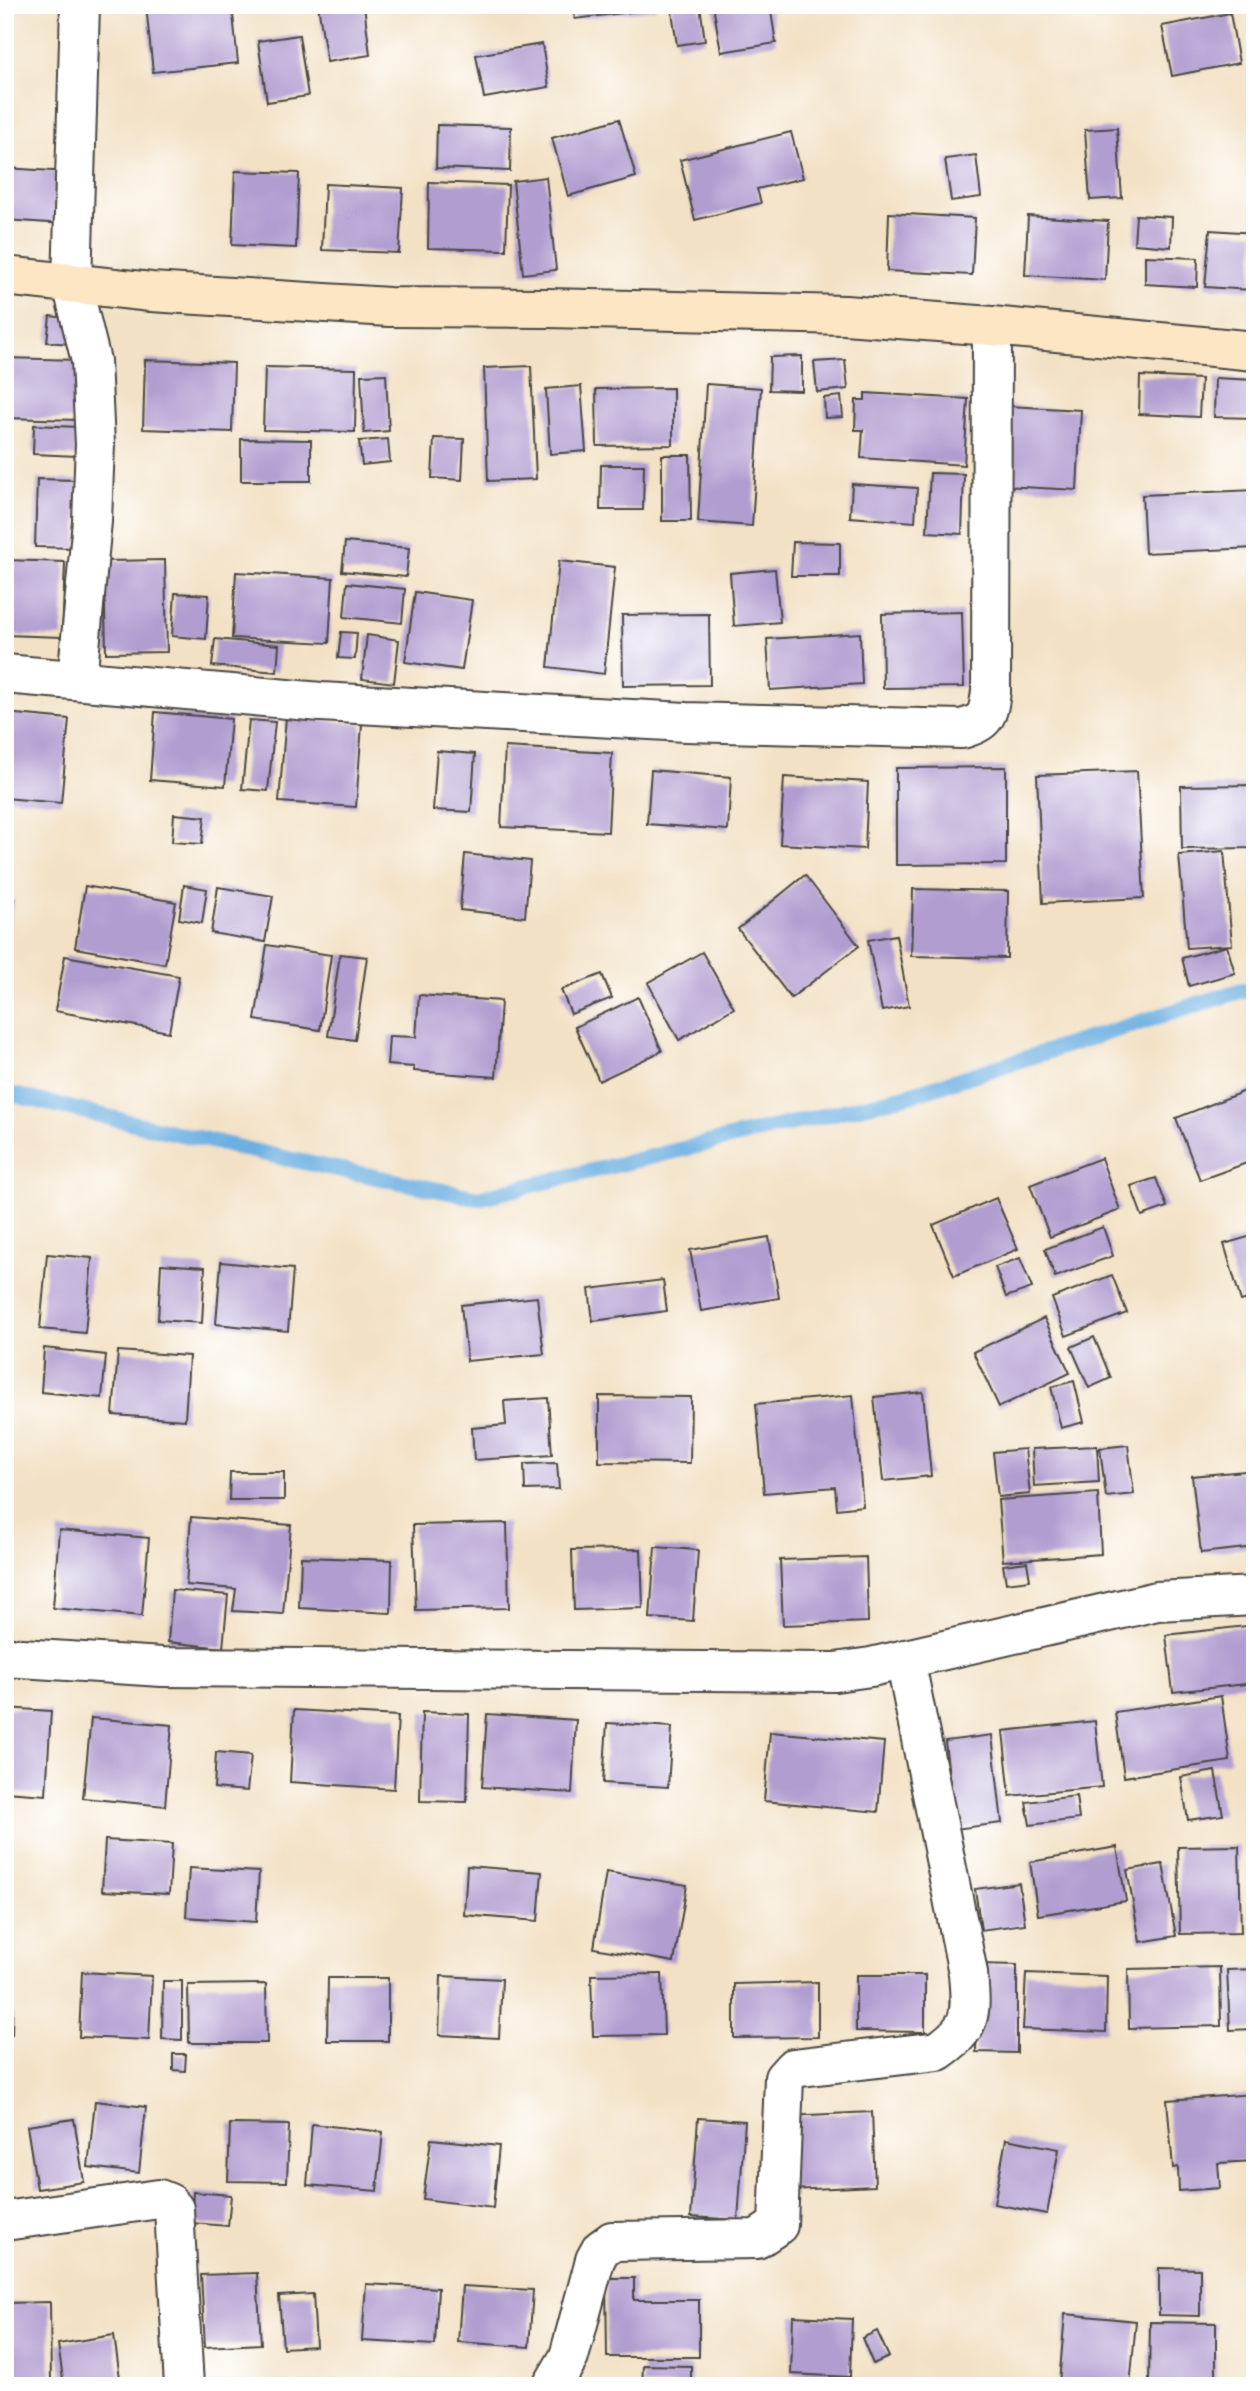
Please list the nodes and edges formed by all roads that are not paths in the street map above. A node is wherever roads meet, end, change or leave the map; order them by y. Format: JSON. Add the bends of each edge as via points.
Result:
{"nodes":[{"id":1,"x":80,"y":5,"type":"edge"},
{"id":2,"x":5,"y":276,"type":"edge"},
{"id":3,"x":72,"y":284,"type":"junction"},
{"id":4,"x":992,"y":326,"type":"junction"},
{"id":5,"x":1255,"y":351,"type":"edge"},
{"id":6,"x":5,"y":674,"type":"edge"},
{"id":7,"x":78,"y":680,"type":"junction"},
{"id":8,"x":1255,"y":1596,"type":"edge"},
{"id":9,"x":5,"y":1657,"type":"edge"},
{"id":10,"x":905,"y":1659,"type":"junction"},
{"id":11,"x":5,"y":2221,"type":"edge"},
{"id":12,"x":184,"y":2386,"type":"edge"},
{"id":13,"x":552,"y":2386,"type":"edge"}],
"edges":[{"from":1,"to":3,"type":"street"},
{"from":2,"to":3,"type":"street"},
{"from":3,"to":4,"type":"street","via":[[390,307],[845,315]]},
{"from":3,"to":7,"type":"street","via":[[91,361],[95,444],[93,521]]},
{"from":4,"to":5,"type":"street"},
{"from":4,"to":7,"type":"street","via":[[991,691],[988,713],[978,724],[962,729],[686,722],[321,702]]},
{"from":6,"to":7,"type":"street"},
{"from":8,"to":10,"type":"street","via":[[1157,1601]]},
{"from":9,"to":10,"type":"street","via":[[162,1667],[793,1672],[835,1672]]},
{"from":10,"to":13,"type":"street","via":[[968,1973],[970,2007],[964,2028],[938,2051],[793,2068],[784,2078],[778,2225],[757,2239],[612,2241],[595,2260],[569,2357]]},
{"from":11,"to":12,"type":"street","via":[[159,2199],[169,2203],[174,2209]]}]}
